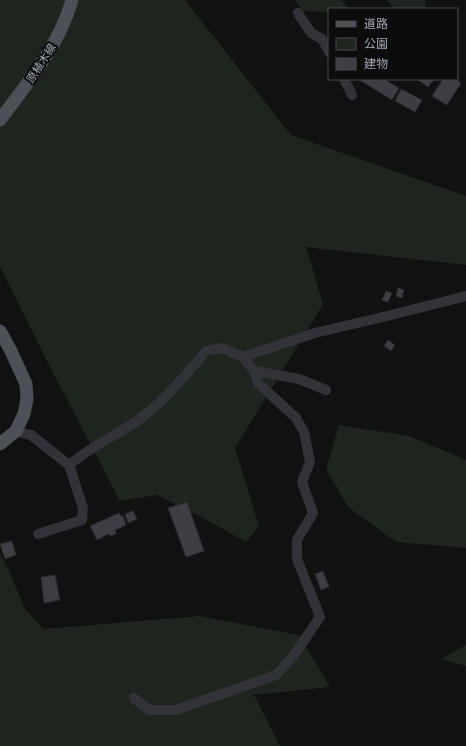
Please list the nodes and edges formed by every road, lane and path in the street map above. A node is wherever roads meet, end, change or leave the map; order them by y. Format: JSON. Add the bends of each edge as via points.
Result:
{"nodes":[{"id":1,"x":72,"y":0,"type":"edge"},
{"id":2,"x":298,"y":14,"type":"dead end"},
{"id":3,"x":328,"y":50,"type":"edge"},
{"id":4,"x":344,"y":80,"type":"edge"},
{"id":5,"x":352,"y":95,"type":"dead end"},
{"id":6,"x":0,"y":120,"type":"edge"},
{"id":7,"x":466,"y":296,"type":"edge"},
{"id":8,"x":0,"y":331,"type":"edge"},
{"id":9,"x":243,"y":357,"type":"junction"},
{"id":10,"x":254,"y":371,"type":"junction"},
{"id":11,"x":326,"y":390,"type":"dead end"},
{"id":12,"x":16,"y":431,"type":"junction"},
{"id":13,"x":0,"y":444,"type":"edge"},
{"id":14,"x":69,"y":465,"type":"junction"},
{"id":15,"x":38,"y":534,"type":"dead end"},
{"id":16,"x":134,"y":698,"type":"dead end"}],
"edges":[{"from":1,"to":6,"type":"main road","name":"原植木線","via":[[62,29],[44,62]]},
{"from":2,"to":3,"type":"street","via":[[311,33],[322,39]]},
{"from":4,"to":5,"type":"street"},
{"from":7,"to":9,"type":"street","via":[[315,333]]},
{"from":8,"to":12,"type":"main road","via":[[26,384],[26,407]]},
{"from":9,"to":10,"type":"street"},
{"from":9,"to":14,"type":"street","via":[[221,348],[206,350],[169,394],[145,415],[80,455]]},
{"from":10,"to":11,"type":"street","via":[[299,379]]},
{"from":10,"to":16,"type":"street","via":[[258,383],[296,418],[307,443],[310,462],[302,482],[312,514],[298,540],[297,559],[320,617],[276,675],[176,710],[149,710]]},
{"from":12,"to":13,"type":"main road"},
{"from":12,"to":14,"type":"street","via":[[31,435]]},
{"from":14,"to":15,"type":"street","via":[[83,508],[82,520]]}]}
